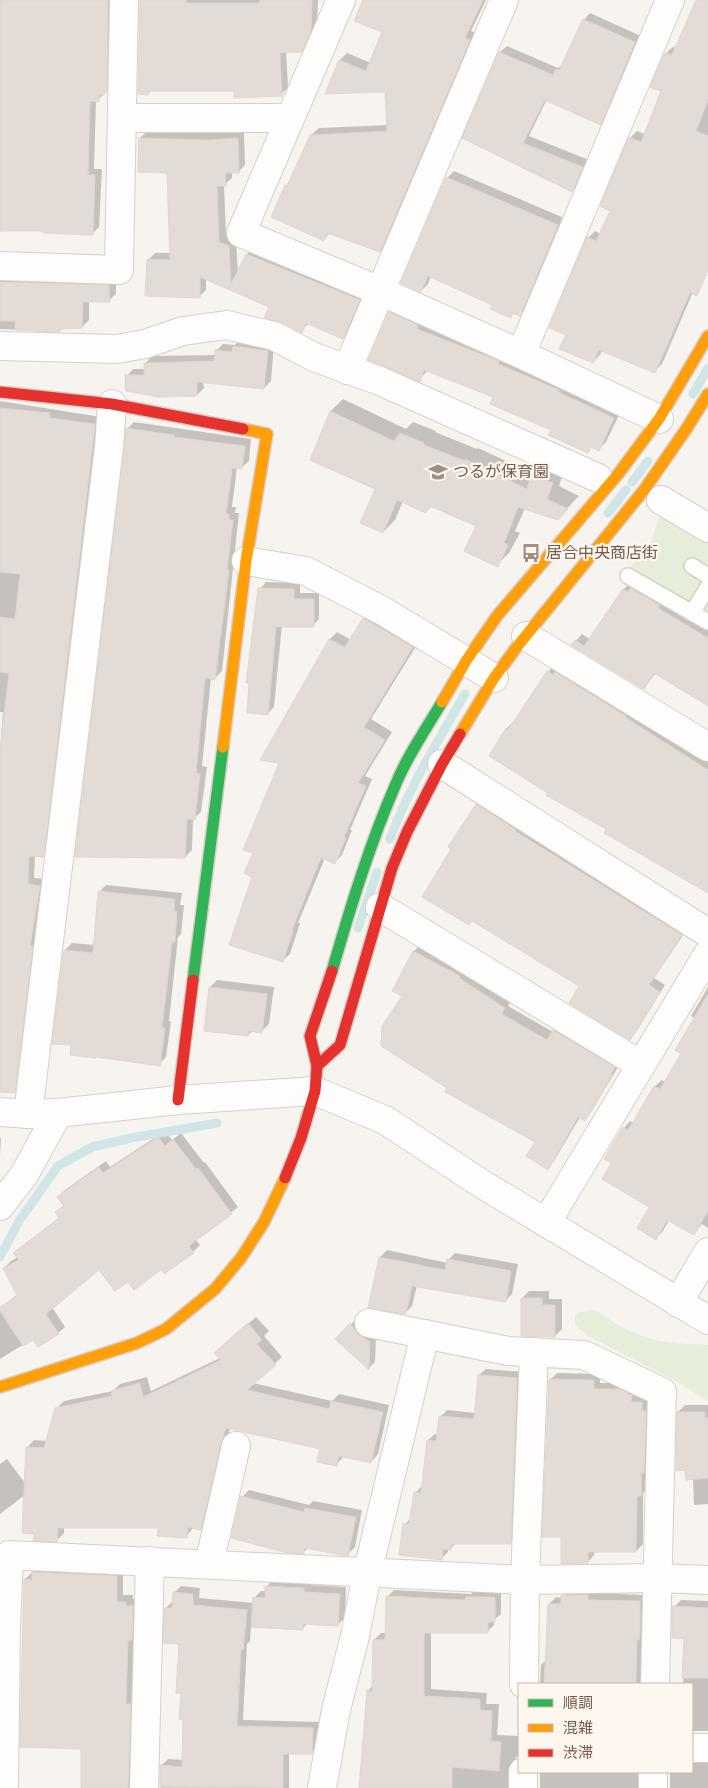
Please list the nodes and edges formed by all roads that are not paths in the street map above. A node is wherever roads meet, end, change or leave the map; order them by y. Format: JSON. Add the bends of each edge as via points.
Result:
{"nodes":[{"id":1,"x":124,"y":0,"type":"edge"},
{"id":2,"x":340,"y":0,"type":"edge"},
{"id":3,"x":504,"y":0,"type":"edge"},
{"id":4,"x":670,"y":0,"type":"edge"},
{"id":5,"x":122,"y":118,"type":"junction"},
{"id":6,"x":290,"y":118,"type":"junction"},
{"id":7,"x":0,"y":266,"type":"edge"},
{"id":8,"x":380,"y":291,"type":"junction"},
{"id":9,"x":708,"y":336,"type":"edge"},
{"id":10,"x":0,"y":346,"type":"edge"},
{"id":11,"x":521,"y":354,"type":"junction"},
{"id":12,"x":347,"y":370,"type":"junction"},
{"id":13,"x":0,"y":392,"type":"edge"},
{"id":14,"x":708,"y":394,"type":"edge"},
{"id":15,"x":112,"y":404,"type":"junction"},
{"id":16,"x":659,"y":419,"type":"junction"},
{"id":17,"x":598,"y":478,"type":"dead end"},
{"id":18,"x":661,"y":500,"type":"dead end"},
{"id":19,"x":708,"y":528,"type":"edge"},
{"id":20,"x":246,"y":561,"type":"junction"},
{"id":21,"x":692,"y":566,"type":"dead end"},
{"id":22,"x":628,"y":576,"type":"dead end"},
{"id":23,"x":708,"y":576,"type":"edge"},
{"id":24,"x":708,"y":587,"type":"edge"},
{"id":25,"x":692,"y":613,"type":"junction"},
{"id":26,"x":708,"y":622,"type":"edge"},
{"id":27,"x":526,"y":636,"type":"junction"},
{"id":28,"x":466,"y":661,"type":"junction"},
{"id":29,"x":494,"y":678,"type":"junction"},
{"id":30,"x":708,"y":747,"type":"edge"},
{"id":31,"x":442,"y":764,"type":"junction"},
{"id":32,"x":380,"y":907,"type":"junction"},
{"id":33,"x":708,"y":933,"type":"edge"},
{"id":34,"x":708,"y":954,"type":"edge"},
{"id":35,"x":641,"y":1065,"type":"junction"},
{"id":36,"x":316,"y":1078,"type":"junction"},
{"id":37,"x":178,"y":1100,"type":"junction"},
{"id":38,"x":0,"y":1112,"type":"edge"},
{"id":39,"x":58,"y":1113,"type":"junction"},
{"id":40,"x":28,"y":1114,"type":"junction"},
{"id":41,"x":0,"y":1206,"type":"edge"},
{"id":42,"x":546,"y":1223,"type":"junction"},
{"id":43,"x":708,"y":1252,"type":"edge"},
{"id":44,"x":678,"y":1303,"type":"junction"},
{"id":45,"x":708,"y":1320,"type":"edge"},
{"id":46,"x":369,"y":1322,"type":"dead end"},
{"id":47,"x":425,"y":1334,"type":"junction"},
{"id":48,"x":534,"y":1352,"type":"junction"},
{"id":49,"x":0,"y":1387,"type":"edge"},
{"id":50,"x":236,"y":1446,"type":"dead end"},
{"id":51,"x":150,"y":1561,"type":"junction"},
{"id":52,"x":209,"y":1564,"type":"junction"},
{"id":53,"x":368,"y":1574,"type":"junction"},
{"id":54,"x":657,"y":1578,"type":"junction"},
{"id":55,"x":525,"y":1580,"type":"junction"},
{"id":56,"x":708,"y":1580,"type":"edge"},
{"id":57,"x":524,"y":1683,"type":"edge"},
{"id":58,"x":655,"y":1683,"type":"edge"},
{"id":59,"x":693,"y":1748,"type":"edge"},
{"id":60,"x":708,"y":1748,"type":"edge"},
{"id":61,"x":523,"y":1773,"type":"edge"},
{"id":62,"x":654,"y":1773,"type":"edge"},
{"id":63,"x":4,"y":1788,"type":"edge"},
{"id":64,"x":144,"y":1788,"type":"edge"},
{"id":65,"x":322,"y":1788,"type":"edge"},
{"id":66,"x":523,"y":1788,"type":"edge"},
{"id":67,"x":653,"y":1788,"type":"edge"}],
"edges":[{"from":1,"to":5,"type":"street"},
{"from":2,"to":6,"type":"street"},
{"from":3,"to":8,"type":"street"},
{"from":4,"to":11,"type":"street"},
{"from":5,"to":6,"type":"street"},
{"from":5,"to":7,"type":"street","via":[[119,270]]},
{"from":6,"to":8,"type":"street","via":[[241,233]]},
{"from":8,"to":11,"type":"street"},
{"from":8,"to":12,"type":"street"},
{"from":9,"to":16,"type":"street"},
{"from":10,"to":12,"type":"street","via":[[117,349],[183,331],[227,326],[274,336]]},
{"from":11,"to":16,"type":"street"},
{"from":12,"to":17,"type":"street","via":[[380,381]]},
{"from":13,"to":15,"type":"street"},
{"from":14,"to":27,"type":"street","via":[[644,490]]},
{"from":15,"to":20,"type":"street","via":[[268,434]]},
{"from":15,"to":40,"type":"street"},
{"from":16,"to":28,"type":"street","via":[[619,473],[496,616]]},
{"from":18,"to":19,"type":"street"},
{"from":20,"to":28,"type":"street","via":[[306,571],[383,611]]},
{"from":20,"to":37,"type":"street"},
{"from":21,"to":23,"type":"lane"},
{"from":22,"to":25,"type":"lane"},
{"from":24,"to":25,"type":"lane"},
{"from":25,"to":26,"type":"lane"},
{"from":27,"to":29,"type":"street"},
{"from":27,"to":30,"type":"street"},
{"from":28,"to":29,"type":"street"},
{"from":28,"to":36,"type":"street","via":[[395,785],[354,894],[310,1036]]},
{"from":29,"to":31,"type":"street"},
{"from":31,"to":32,"type":"street","via":[[407,832]]},
{"from":31,"to":33,"type":"street"},
{"from":32,"to":35,"type":"street"},
{"from":32,"to":36,"type":"street","via":[[340,1044]]},
{"from":34,"to":35,"type":"street"},
{"from":35,"to":42,"type":"street"},
{"from":36,"to":37,"type":"street"},
{"from":36,"to":42,"type":"street"},
{"from":36,"to":49,"type":"street","via":[[301,1138],[287,1174],[264,1222],[241,1258],[215,1289],[166,1329],[137,1343]]},
{"from":37,"to":39,"type":"street"},
{"from":38,"to":40,"type":"street"},
{"from":39,"to":40,"type":"street"},
{"from":39,"to":41,"type":"street","via":[[24,1175]]},
{"from":42,"to":44,"type":"street"},
{"from":43,"to":44,"type":"street"},
{"from":44,"to":45,"type":"street"},
{"from":46,"to":47,"type":"street"},
{"from":47,"to":48,"type":"street"},
{"from":47,"to":53,"type":"street"},
{"from":48,"to":54,"type":"street","via":[[584,1355],[662,1392]]},
{"from":48,"to":55,"type":"street"},
{"from":50,"to":52,"type":"street"},
{"from":51,"to":52,"type":"street"},
{"from":51,"to":63,"type":"street","via":[[9,1556]]},
{"from":51,"to":64,"type":"street"},
{"from":52,"to":53,"type":"street"},
{"from":53,"to":55,"type":"street"},
{"from":53,"to":65,"type":"street","via":[[336,1710]]},
{"from":54,"to":55,"type":"street"},
{"from":54,"to":56,"type":"street"},
{"from":54,"to":58,"type":"street"},
{"from":55,"to":57,"type":"street"},
{"from":59,"to":60,"type":"street"},
{"from":61,"to":66,"type":"street"},
{"from":62,"to":67,"type":"street"}]}
